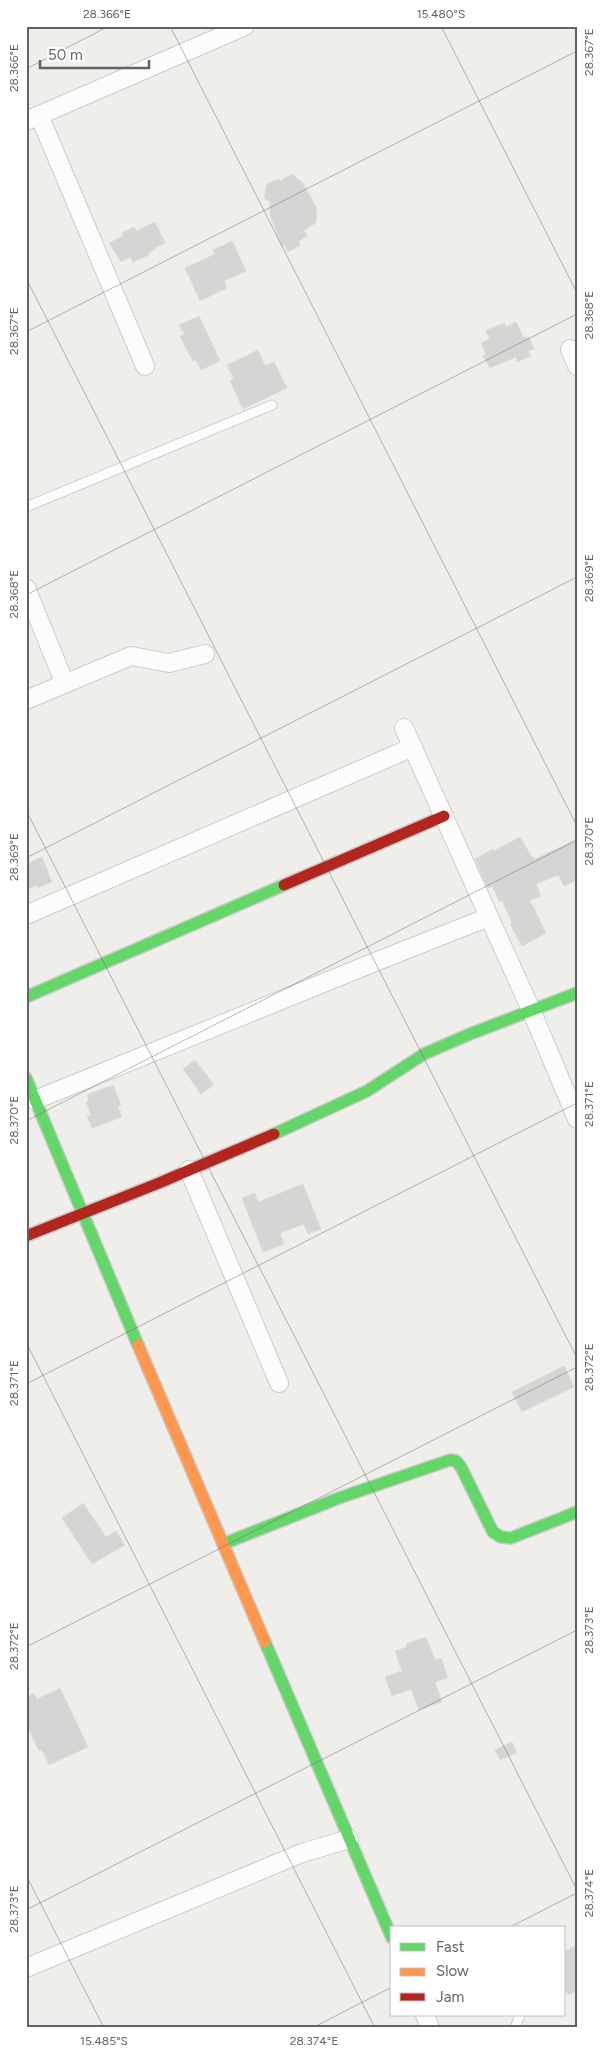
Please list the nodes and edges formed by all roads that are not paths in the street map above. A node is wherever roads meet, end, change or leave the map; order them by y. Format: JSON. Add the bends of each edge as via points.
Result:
{"nodes":[{"id":1,"x":245,"y":26,"type":"edge"},
{"id":2,"x":33,"y":118,"type":"edge"},
{"id":3,"x":570,"y":349,"type":"dead end"},
{"id":4,"x":145,"y":366,"type":"dead end"},
{"id":5,"x":577,"y":366,"type":"edge"},
{"id":6,"x":272,"y":405,"type":"dead end"},
{"id":7,"x":26,"y":507,"type":"edge"},
{"id":8,"x":26,"y":588,"type":"edge"},
{"id":9,"x":205,"y":654,"type":"dead end"},
{"id":10,"x":65,"y":684,"type":"junction"},
{"id":11,"x":26,"y":700,"type":"edge"},
{"id":12,"x":404,"y":728,"type":"dead end"},
{"id":13,"x":413,"y":747,"type":"junction"},
{"id":14,"x":444,"y":816,"type":"junction"},
{"id":15,"x":26,"y":915,"type":"edge"},
{"id":16,"x":490,"y":917,"type":"junction"},
{"id":17,"x":577,"y":993,"type":"edge"},
{"id":18,"x":26,"y":997,"type":"edge"},
{"id":19,"x":531,"y":1010,"type":"junction"},
{"id":20,"x":26,"y":1078,"type":"edge"},
{"id":21,"x":35,"y":1100,"type":"junction"},
{"id":22,"x":577,"y":1119,"type":"edge"},
{"id":23,"x":189,"y":1170,"type":"junction"},
{"id":24,"x":82,"y":1213,"type":"junction"},
{"id":25,"x":26,"y":1236,"type":"edge"},
{"id":26,"x":279,"y":1383,"type":"dead end"},
{"id":27,"x":577,"y":1512,"type":"edge"},
{"id":28,"x":223,"y":1544,"type":"junction"},
{"id":29,"x":350,"y":1839,"type":"junction"},
{"id":30,"x":390,"y":1933,"type":"edge"},
{"id":31,"x":26,"y":1968,"type":"edge"},
{"id":32,"x":424,"y":2016,"type":"edge"},
{"id":33,"x":520,"y":2016,"type":"edge"},
{"id":34,"x":430,"y":2028,"type":"edge"},
{"id":35,"x":515,"y":2028,"type":"edge"}],
"edges":[{"from":1,"to":2,"type":"street"},
{"from":2,"to":4,"type":"street"},
{"from":3,"to":5,"type":"street"},
{"from":6,"to":7,"type":"lane"},
{"from":8,"to":10,"type":"street"},
{"from":9,"to":10,"type":"street","via":[[169,663],[131,656]]},
{"from":10,"to":11,"type":"street"},
{"from":12,"to":13,"type":"street"},
{"from":13,"to":14,"type":"street"},
{"from":13,"to":15,"type":"street"},
{"from":14,"to":16,"type":"street"},
{"from":14,"to":18,"type":"street"},
{"from":16,"to":19,"type":"street"},
{"from":16,"to":21,"type":"street"},
{"from":17,"to":19,"type":"street"},
{"from":19,"to":22,"type":"street"},
{"from":19,"to":23,"type":"street","via":[[424,1054],[367,1091]]},
{"from":20,"to":21,"type":"street"},
{"from":21,"to":24,"type":"street"},
{"from":23,"to":24,"type":"street"},
{"from":23,"to":26,"type":"street"},
{"from":24,"to":25,"type":"street"},
{"from":24,"to":28,"type":"street"},
{"from":27,"to":28,"type":"street","via":[[511,1538],[500,1537],[493,1532],[461,1467],[450,1460],[338,1498]]},
{"from":28,"to":29,"type":"street"},
{"from":29,"to":30,"type":"street"},
{"from":29,"to":31,"type":"street","via":[[302,1853]]},
{"from":32,"to":34,"type":"street"},
{"from":33,"to":35,"type":"lane"}]}
